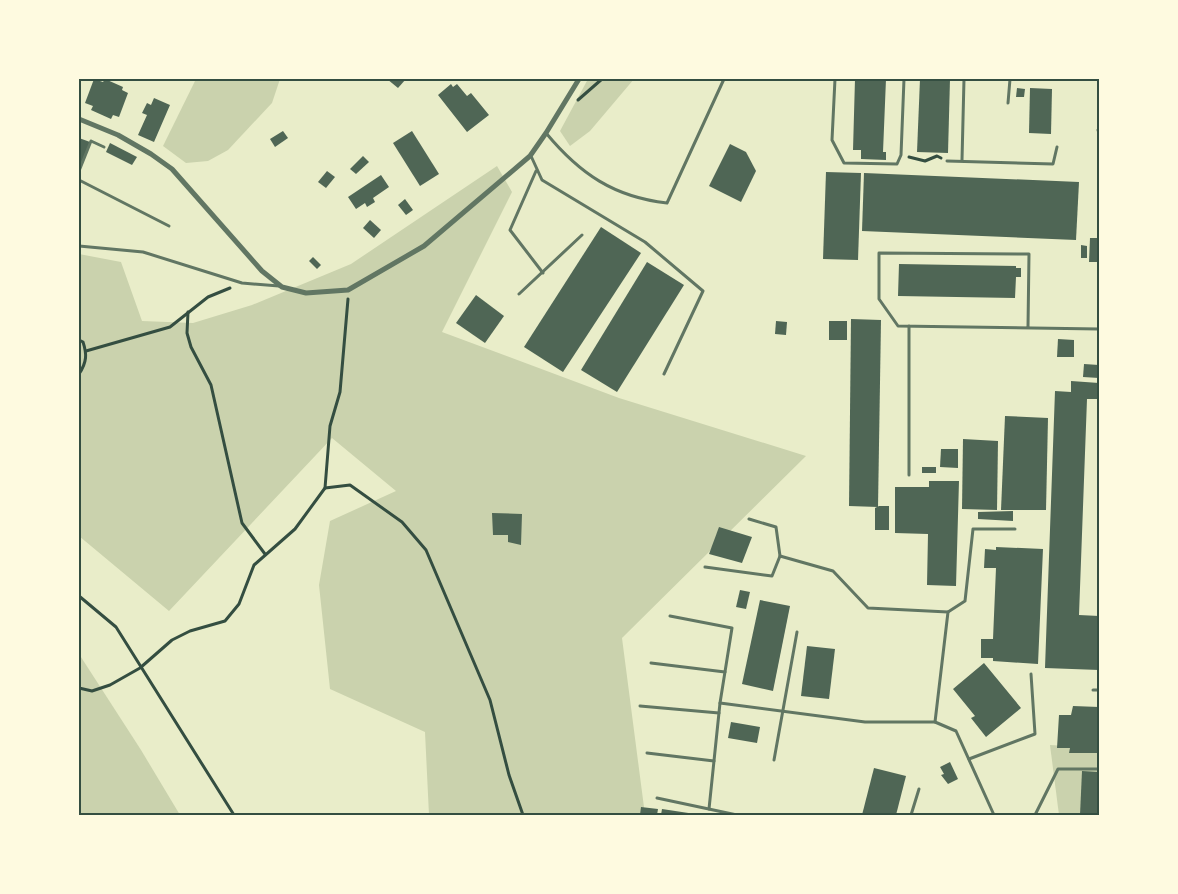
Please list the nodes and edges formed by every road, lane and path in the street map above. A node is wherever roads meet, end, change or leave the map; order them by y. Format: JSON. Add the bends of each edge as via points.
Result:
{"nodes":[{"id":1,"x":579,"y":79,"type":"edge"},
{"id":2,"x":602,"y":79,"type":"edge"},
{"id":3,"x":724,"y":79,"type":"edge"},
{"id":4,"x":835,"y":79,"type":"edge"},
{"id":5,"x":904,"y":79,"type":"edge"},
{"id":6,"x":964,"y":79,"type":"edge"},
{"id":7,"x":1010,"y":79,"type":"edge"},
{"id":8,"x":1008,"y":103,"type":"dead end"},
{"id":9,"x":563,"y":105,"type":"junction"},
{"id":10,"x":79,"y":118,"type":"edge"},
{"id":11,"x":546,"y":133,"type":"junction"},
{"id":12,"x":104,"y":147,"type":"dead end"},
{"id":13,"x":1057,"y":147,"type":"dead end"},
{"id":14,"x":901,"y":155,"type":"junction"},
{"id":15,"x":530,"y":156,"type":"junction"},
{"id":16,"x":962,"y":160,"type":"junction"},
{"id":17,"x":947,"y":161,"type":"joint"},
{"id":18,"x":79,"y":171,"type":"edge"},
{"id":19,"x":537,"y":171,"type":"junction"},
{"id":20,"x":79,"y":180,"type":"edge"},
{"id":21,"x":169,"y":226,"type":"dead end"},
{"id":22,"x":582,"y":235,"type":"dead end"},
{"id":23,"x":79,"y":246,"type":"edge"},
{"id":24,"x":544,"y":273,"type":"junction"},
{"id":25,"x":242,"y":283,"type":"junction"},
{"id":26,"x":282,"y":287,"type":"junction"},
{"id":27,"x":348,"y":290,"type":"junction"},
{"id":28,"x":519,"y":294,"type":"dead end"},
{"id":29,"x":188,"y":312,"type":"junction"},
{"id":30,"x":909,"y":326,"type":"junction"},
{"id":31,"x":1028,"y":327,"type":"junction"},
{"id":32,"x":1099,"y":328,"type":"edge"},
{"id":33,"x":79,"y":340,"type":"edge"},
{"id":34,"x":86,"y":351,"type":"junction"},
{"id":35,"x":79,"y":374,"type":"edge"},
{"id":36,"x":664,"y":374,"type":"dead end"},
{"id":37,"x":908,"y":475,"type":"dead end"},
{"id":38,"x":326,"y":488,"type":"junction"},
{"id":39,"x":748,"y":520,"type":"dead end"},
{"id":40,"x":1015,"y":529,"type":"dead end"},
{"id":41,"x":265,"y":554,"type":"junction"},
{"id":42,"x":780,"y":556,"type":"junction"},
{"id":43,"x":705,"y":567,"type":"dead end"},
{"id":44,"x":79,"y":596,"type":"edge"},
{"id":45,"x":948,"y":612,"type":"junction"},
{"id":46,"x":670,"y":616,"type":"dead end"},
{"id":47,"x":797,"y":632,"type":"dead end"},
{"id":48,"x":651,"y":663,"type":"dead end"},
{"id":49,"x":140,"y":668,"type":"junction"},
{"id":50,"x":725,"y":672,"type":"junction"},
{"id":51,"x":1031,"y":674,"type":"dead end"},
{"id":52,"x":79,"y":688,"type":"edge"},
{"id":53,"x":1093,"y":690,"type":"dead end"},
{"id":54,"x":1099,"y":690,"type":"edge"},
{"id":55,"x":720,"y":704,"type":"junction"},
{"id":56,"x":640,"y":706,"type":"dead end"},
{"id":57,"x":782,"y":710,"type":"junction"},
{"id":58,"x":719,"y":713,"type":"junction"},
{"id":59,"x":935,"y":722,"type":"junction"},
{"id":60,"x":647,"y":753,"type":"dead end"},
{"id":61,"x":969,"y":759,"type":"junction"},
{"id":62,"x":774,"y":760,"type":"dead end"},
{"id":63,"x":714,"y":761,"type":"junction"},
{"id":64,"x":1099,"y":770,"type":"edge"},
{"id":65,"x":919,"y":789,"type":"dead end"},
{"id":66,"x":657,"y":798,"type":"dead end"},
{"id":67,"x":709,"y":809,"type":"junction"},
{"id":68,"x":234,"y":815,"type":"edge"},
{"id":69,"x":523,"y":815,"type":"edge"},
{"id":70,"x":737,"y":815,"type":"edge"},
{"id":71,"x":912,"y":815,"type":"edge"},
{"id":72,"x":994,"y":815,"type":"edge"},
{"id":73,"x":1035,"y":815,"type":"edge"}],
"edges":[{"from":1,"to":9,"type":"street"},
{"from":2,"to":9,"type":"path","via":[[581,99]]},
{"from":3,"to":11,"type":"lane","via":[[667,203],[640,200],[598,182],[563,154]]},
{"from":4,"to":14,"type":"lane","via":[[832,140],[844,163],[897,164]]},
{"from":5,"to":14,"type":"lane"},
{"from":6,"to":16,"type":"lane"},
{"from":7,"to":8,"type":"lane"},
{"from":9,"to":11,"type":"street"},
{"from":10,"to":26,"type":"street","via":[[118,135],[172,169],[262,271]]},
{"from":11,"to":15,"type":"street"},
{"from":12,"to":18,"type":"lane","via":[[92,141]]},
{"from":13,"to":16,"type":"lane","via":[[1052,164]]},
{"from":14,"to":17,"type":"path","via":[[925,161],[937,156]]},
{"from":15,"to":19,"type":"lane"},
{"from":15,"to":27,"type":"street","via":[[424,246]]},
{"from":16,"to":17,"type":"lane"},
{"from":19,"to":24,"type":"lane","via":[[510,230]]},
{"from":19,"to":36,"type":"lane","via":[[542,180],[645,242],[703,291]]},
{"from":20,"to":21,"type":"lane"},
{"from":22,"to":24,"type":"lane"},
{"from":23,"to":25,"type":"lane","via":[[143,252]]},
{"from":24,"to":28,"type":"lane"},
{"from":25,"to":26,"type":"lane"},
{"from":25,"to":29,"type":"path","via":[[208,297]]},
{"from":26,"to":27,"type":"street","via":[[306,293]]},
{"from":27,"to":38,"type":"path","via":[[340,392],[330,426]]},
{"from":29,"to":34,"type":"path","via":[[170,327]]},
{"from":29,"to":41,"type":"path","via":[[187,333],[210,385],[242,523]]},
{"from":30,"to":31,"type":"lane"},
{"from":30,"to":31,"type":"lane","via":[[898,326],[880,299],[879,253],[1029,254]]},
{"from":30,"to":37,"type":"lane"},
{"from":31,"to":32,"type":"lane"},
{"from":33,"to":34,"type":"path"},
{"from":34,"to":35,"type":"path","via":[[86,364]]},
{"from":38,"to":41,"type":"path","via":[[295,530]]},
{"from":38,"to":69,"type":"path","via":[[350,485],[402,522],[426,550],[490,700]]},
{"from":39,"to":42,"type":"lane","via":[[776,527]]},
{"from":40,"to":45,"type":"lane","via":[[973,529],[966,601]]},
{"from":41,"to":49,"type":"path","via":[[254,565],[240,604],[225,620],[172,640]]},
{"from":42,"to":43,"type":"lane","via":[[772,576]]},
{"from":42,"to":45,"type":"lane","via":[[833,571],[868,608]]},
{"from":44,"to":49,"type":"path","via":[[116,627]]},
{"from":45,"to":59,"type":"lane"},
{"from":46,"to":50,"type":"lane","via":[[732,628]]},
{"from":47,"to":57,"type":"lane"},
{"from":48,"to":50,"type":"lane"},
{"from":49,"to":52,"type":"path","via":[[92,691]]},
{"from":49,"to":68,"type":"path"},
{"from":50,"to":55,"type":"lane"},
{"from":51,"to":61,"type":"lane","via":[[1035,734]]},
{"from":53,"to":54,"type":"lane"},
{"from":55,"to":57,"type":"lane"},
{"from":55,"to":58,"type":"lane"},
{"from":56,"to":58,"type":"lane"},
{"from":57,"to":59,"type":"lane","via":[[865,722]]},
{"from":57,"to":62,"type":"lane"},
{"from":58,"to":63,"type":"lane"},
{"from":59,"to":61,"type":"lane","via":[[956,731]]},
{"from":60,"to":63,"type":"lane"},
{"from":61,"to":72,"type":"lane"},
{"from":63,"to":67,"type":"lane"},
{"from":64,"to":73,"type":"lane","via":[[1058,769]]},
{"from":65,"to":71,"type":"lane"},
{"from":66,"to":67,"type":"lane"},
{"from":67,"to":70,"type":"lane"}]}
